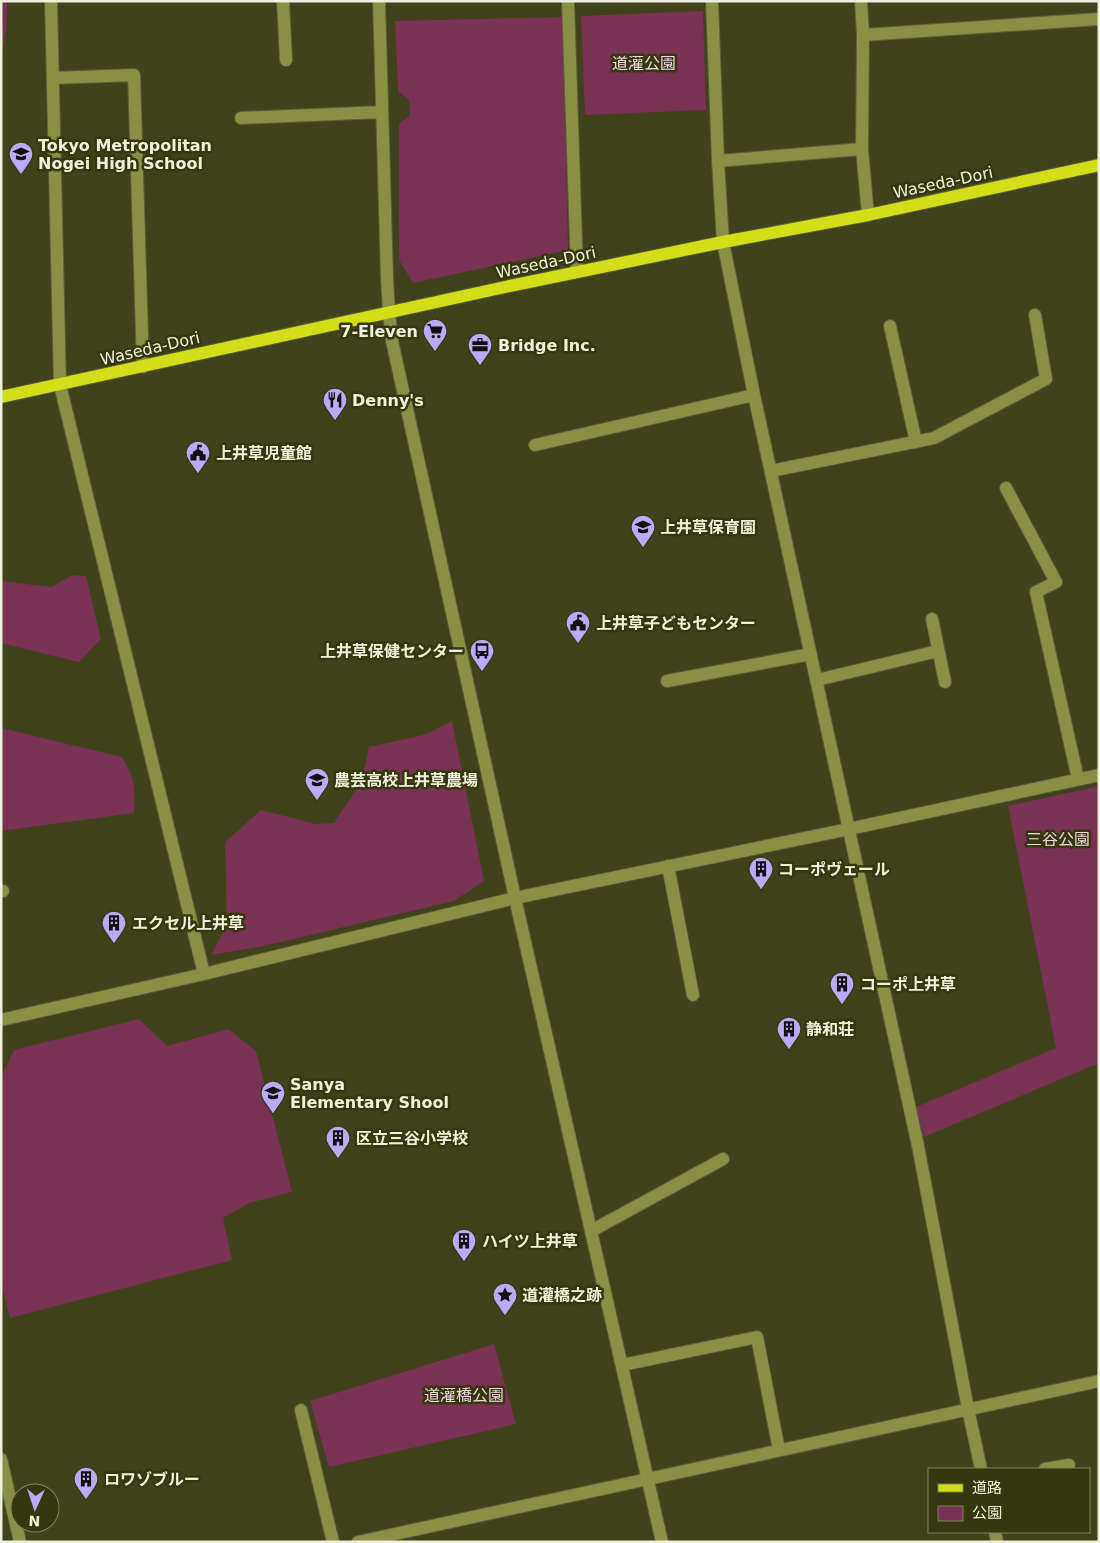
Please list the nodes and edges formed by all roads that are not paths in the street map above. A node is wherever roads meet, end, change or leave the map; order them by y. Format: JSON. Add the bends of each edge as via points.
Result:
{"nodes":[{"id":1,"x":51,"y":1,"type":"edge"},
{"id":2,"x":283,"y":1,"type":"edge"},
{"id":3,"x":379,"y":1,"type":"edge"},
{"id":4,"x":568,"y":1,"type":"edge"},
{"id":5,"x":712,"y":1,"type":"edge"},
{"id":6,"x":861,"y":1,"type":"edge"},
{"id":7,"x":1099,"y":20,"type":"edge"},
{"id":8,"x":863,"y":35,"type":"junction"},
{"id":9,"x":286,"y":60,"type":"dead end"},
{"id":10,"x":53,"y":78,"type":"junction"},
{"id":11,"x":382,"y":112,"type":"junction"},
{"id":12,"x":241,"y":118,"type":"dead end"},
{"id":13,"x":862,"y":150,"type":"junction"},
{"id":14,"x":718,"y":161,"type":"junction"},
{"id":15,"x":1099,"y":165,"type":"edge"},
{"id":16,"x":868,"y":215,"type":"junction"},
{"id":17,"x":723,"y":242,"type":"junction"},
{"id":18,"x":577,"y":272,"type":"junction"},
{"id":19,"x":389,"y":312,"type":"junction"},
{"id":20,"x":1035,"y":315,"type":"dead end"},
{"id":21,"x":890,"y":326,"type":"dead end"},
{"id":22,"x":143,"y":367,"type":"junction"},
{"id":23,"x":60,"y":385,"type":"junction"},
{"id":24,"x":754,"y":395,"type":"junction"},
{"id":25,"x":1,"y":397,"type":"edge"},
{"id":26,"x":916,"y":442,"type":"junction"},
{"id":27,"x":535,"y":445,"type":"dead end"},
{"id":28,"x":771,"y":471,"type":"junction"},
{"id":29,"x":1006,"y":488,"type":"dead end"},
{"id":30,"x":932,"y":619,"type":"dead end"},
{"id":31,"x":938,"y":651,"type":"junction"},
{"id":32,"x":812,"y":654,"type":"junction"},
{"id":33,"x":817,"y":680,"type":"junction"},
{"id":34,"x":667,"y":681,"type":"dead end"},
{"id":35,"x":945,"y":682,"type":"dead end"},
{"id":36,"x":1099,"y":774,"type":"edge"},
{"id":37,"x":1078,"y":779,"type":"junction"},
{"id":38,"x":849,"y":829,"type":"junction"},
{"id":39,"x":668,"y":866,"type":"junction"},
{"id":40,"x":515,"y":898,"type":"junction"},
{"id":41,"x":204,"y":974,"type":"junction"},
{"id":42,"x":693,"y":995,"type":"dead end"},
{"id":43,"x":1,"y":1020,"type":"edge"},
{"id":44,"x":723,"y":1159,"type":"dead end"},
{"id":45,"x":591,"y":1231,"type":"junction"},
{"id":46,"x":622,"y":1365,"type":"junction"},
{"id":47,"x":1099,"y":1381,"type":"edge"},
{"id":48,"x":968,"y":1409,"type":"junction"},
{"id":49,"x":301,"y":1410,"type":"dead end"},
{"id":50,"x":779,"y":1450,"type":"junction"},
{"id":51,"x":1,"y":1459,"type":"edge"},
{"id":52,"x":1070,"y":1465,"type":"dead end"},
{"id":53,"x":981,"y":1468,"type":"edge"},
{"id":54,"x":1051,"y":1468,"type":"edge"},
{"id":55,"x":648,"y":1478,"type":"junction"},
{"id":56,"x":20,"y":1542,"type":"edge"},
{"id":57,"x":333,"y":1542,"type":"edge"},
{"id":58,"x":358,"y":1542,"type":"edge"},
{"id":59,"x":662,"y":1542,"type":"edge"}],
"edges":[{"from":1,"to":10,"type":"street"},
{"from":2,"to":9,"type":"street"},
{"from":3,"to":11,"type":"street"},
{"from":4,"to":18,"type":"street"},
{"from":5,"to":14,"type":"street"},
{"from":6,"to":8,"type":"street"},
{"from":7,"to":8,"type":"street"},
{"from":8,"to":13,"type":"street"},
{"from":10,"to":22,"type":"street","via":[[134,75]]},
{"from":10,"to":23,"type":"street"},
{"from":11,"to":12,"type":"street"},
{"from":11,"to":19,"type":"street"},
{"from":13,"to":14,"type":"street"},
{"from":13,"to":16,"type":"street"},
{"from":14,"to":17,"type":"street"},
{"from":15,"to":16,"type":"main road","name":"Waseda-Dori"},
{"from":16,"to":17,"type":"main road","name":"Waseda-Dori"},
{"from":17,"to":18,"type":"main road","name":"Waseda-Dori"},
{"from":17,"to":24,"type":"street"},
{"from":18,"to":19,"type":"main road","name":"Waseda-Dori"},
{"from":19,"to":22,"type":"main road","name":"Waseda-Dori"},
{"from":19,"to":40,"type":"street","via":[[392,341]]},
{"from":20,"to":26,"type":"street","via":[[1046,379],[934,438]]},
{"from":21,"to":26,"type":"street"},
{"from":22,"to":23,"type":"main road","name":"Waseda-Dori"},
{"from":23,"to":25,"type":"main road","name":"Waseda-Dori"},
{"from":23,"to":41,"type":"street"},
{"from":24,"to":27,"type":"street"},
{"from":24,"to":28,"type":"street"},
{"from":26,"to":28,"type":"street"},
{"from":28,"to":32,"type":"street"},
{"from":29,"to":37,"type":"street","via":[[1056,582],[1036,592]]},
{"from":30,"to":31,"type":"street"},
{"from":31,"to":33,"type":"street"},
{"from":31,"to":35,"type":"street"},
{"from":32,"to":33,"type":"street"},
{"from":32,"to":34,"type":"street"},
{"from":33,"to":38,"type":"street"},
{"from":36,"to":37,"type":"street"},
{"from":37,"to":38,"type":"street"},
{"from":38,"to":39,"type":"street"},
{"from":38,"to":48,"type":"street","via":[[918,1146]]},
{"from":39,"to":40,"type":"street"},
{"from":39,"to":42,"type":"street"},
{"from":40,"to":41,"type":"street"},
{"from":40,"to":45,"type":"street"},
{"from":41,"to":43,"type":"street"},
{"from":44,"to":45,"type":"street"},
{"from":45,"to":46,"type":"street"},
{"from":46,"to":50,"type":"street","via":[[757,1337]]},
{"from":46,"to":55,"type":"street"},
{"from":47,"to":48,"type":"street"},
{"from":48,"to":50,"type":"street"},
{"from":48,"to":53,"type":"street"},
{"from":49,"to":57,"type":"street"},
{"from":50,"to":55,"type":"street"},
{"from":51,"to":56,"type":"street"},
{"from":52,"to":54,"type":"street"},
{"from":55,"to":58,"type":"street"},
{"from":55,"to":59,"type":"street"}]}
